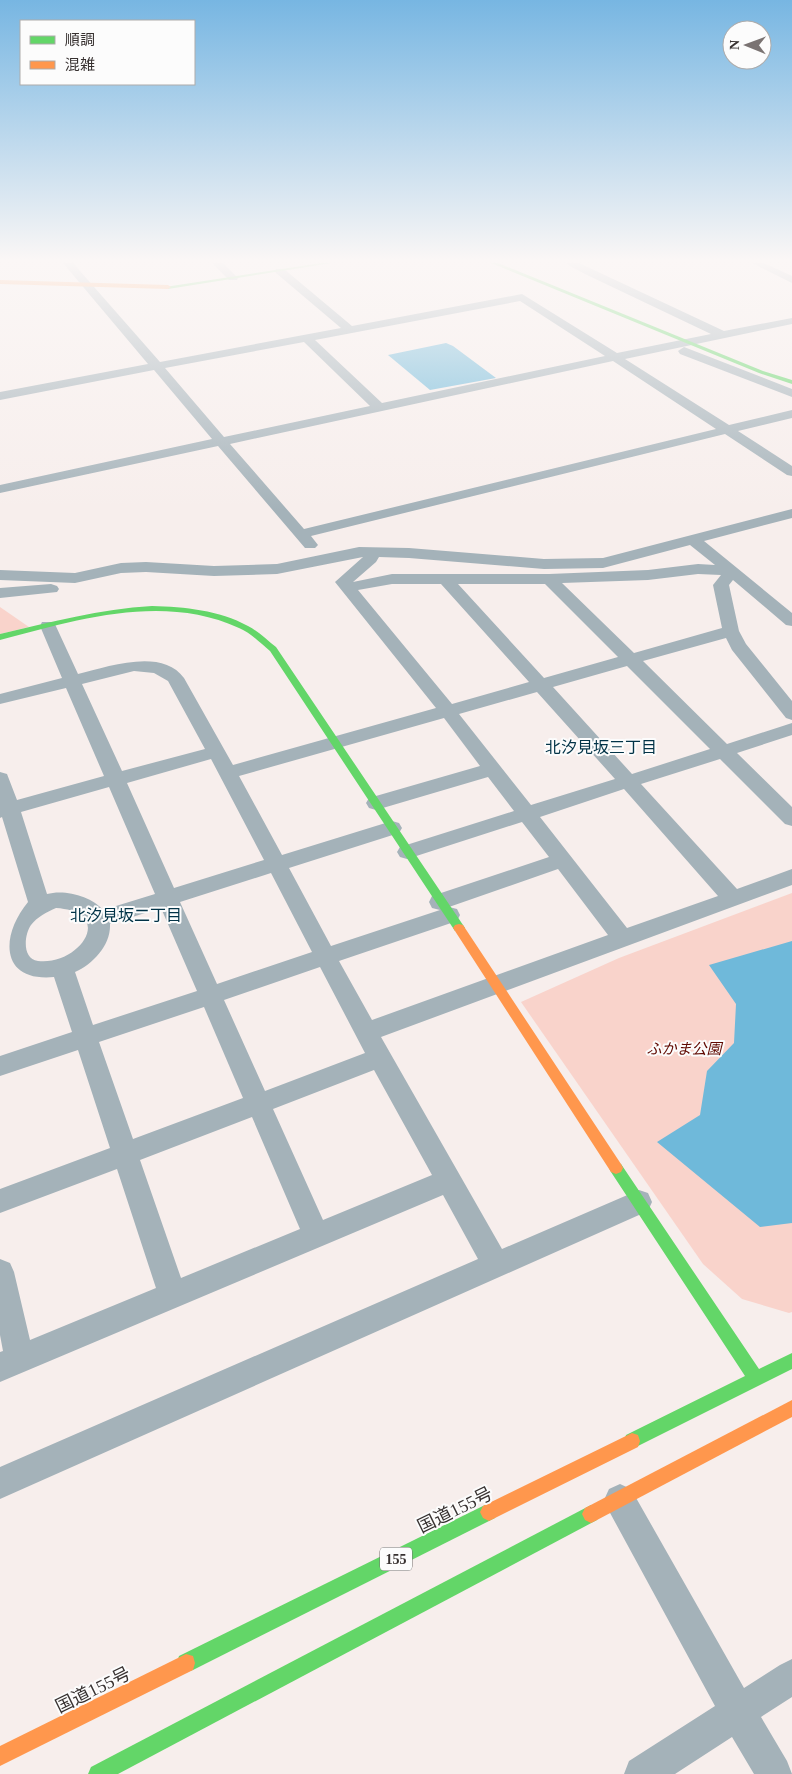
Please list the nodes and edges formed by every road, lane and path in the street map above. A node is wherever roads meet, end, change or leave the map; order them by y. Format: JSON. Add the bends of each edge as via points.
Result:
{"nodes":[{"id":1,"x":140,"y":346,"type":"edge"},
{"id":2,"x":265,"y":346,"type":"edge"},
{"id":3,"x":315,"y":346,"type":"edge"},
{"id":4,"x":598,"y":346,"type":"edge"},
{"id":5,"x":689,"y":346,"type":"edge"},
{"id":6,"x":685,"y":347,"type":"junction"},
{"id":7,"x":615,"y":357,"type":"junction"},
{"id":8,"x":157,"y":366,"type":"junction"},
{"id":9,"x":792,"y":382,"type":"edge"},
{"id":10,"x":792,"y":393,"type":"edge"},
{"id":11,"x":0,"y":396,"type":"edge"},
{"id":12,"x":379,"y":407,"type":"junction"},
{"id":13,"x":792,"y":414,"type":"edge"},
{"id":14,"x":727,"y":430,"type":"junction"},
{"id":15,"x":222,"y":441,"type":"junction"},
{"id":16,"x":792,"y":472,"type":"edge"},
{"id":17,"x":0,"y":489,"type":"edge"},
{"id":18,"x":792,"y":513,"type":"edge"},
{"id":19,"x":301,"y":534,"type":"junction"},
{"id":20,"x":693,"y":539,"type":"junction"},
{"id":21,"x":371,"y":553,"type":"junction"},
{"id":22,"x":322,"y":559,"type":"junction"},
{"id":23,"x":167,"y":569,"type":"junction"},
{"id":24,"x":732,"y":571,"type":"junction"},
{"id":25,"x":0,"y":575,"type":"edge"},
{"id":26,"x":445,"y":579,"type":"junction"},
{"id":27,"x":548,"y":579,"type":"junction"},
{"id":28,"x":348,"y":588,"type":"junction"},
{"id":29,"x":0,"y":593,"type":"edge"},
{"id":30,"x":792,"y":621,"type":"edge"},
{"id":31,"x":48,"y":626,"type":"junction"},
{"id":32,"x":731,"y":631,"type":"junction"},
{"id":33,"x":0,"y":637,"type":"edge"},
{"id":34,"x":631,"y":659,"type":"junction"},
{"id":35,"x":73,"y":681,"type":"junction"},
{"id":36,"x":540,"y":684,"type":"junction"},
{"id":37,"x":0,"y":699,"type":"edge"},
{"id":38,"x":446,"y":710,"type":"junction"},
{"id":39,"x":792,"y":714,"type":"edge"},
{"id":40,"x":792,"y":729,"type":"edge"},
{"id":41,"x":336,"y":742,"type":"junction"},
{"id":42,"x":723,"y":751,"type":"junction"},
{"id":43,"x":215,"y":752,"type":"junction"},
{"id":44,"x":492,"y":769,"type":"junction"},
{"id":45,"x":228,"y":772,"type":"junction"},
{"id":46,"x":0,"y":778,"type":"edge"},
{"id":47,"x":116,"y":779,"type":"junction"},
{"id":48,"x":628,"y":782,"type":"junction"},
{"id":49,"x":376,"y":803,"type":"junction"},
{"id":50,"x":5,"y":809,"type":"edge"},
{"id":51,"x":526,"y":814,"type":"junction"},
{"id":52,"x":792,"y":819,"type":"edge"},
{"id":53,"x":392,"y":828,"type":"junction"},
{"id":54,"x":408,"y":852,"type":"junction"},
{"id":55,"x":562,"y":860,"type":"junction"},
{"id":56,"x":276,"y":864,"type":"junction"},
{"id":57,"x":792,"y":877,"type":"edge"},
{"id":58,"x":733,"y":898,"type":"junction"},
{"id":59,"x":168,"y":899,"type":"junction"},
{"id":60,"x":39,"y":903,"type":"junction"},
{"id":61,"x":445,"y":908,"type":"junction"},
{"id":62,"x":98,"y":920,"type":"junction"},
{"id":63,"x":622,"y":938,"type":"junction"},
{"id":64,"x":2,"y":949,"type":"edge"},
{"id":65,"x":326,"y":956,"type":"junction"},
{"id":66,"x":62,"y":967,"type":"junction"},
{"id":67,"x":495,"y":984,"type":"junction"},
{"id":68,"x":210,"y":995,"type":"junction"},
{"id":69,"x":366,"y":1032,"type":"junction"},
{"id":70,"x":86,"y":1037,"type":"junction"},
{"id":71,"x":380,"y":1058,"type":"junction"},
{"id":72,"x":0,"y":1066,"type":"edge"},
{"id":73,"x":257,"y":1103,"type":"junction"},
{"id":74,"x":125,"y":1154,"type":"junction"},
{"id":75,"x":450,"y":1180,"type":"junction"},
{"id":76,"x":0,"y":1201,"type":"edge"},
{"id":77,"x":639,"y":1202,"type":"junction"},
{"id":78,"x":316,"y":1235,"type":"junction"},
{"id":79,"x":496,"y":1265,"type":"junction"},
{"id":80,"x":0,"y":1272,"type":"edge"},
{"id":81,"x":173,"y":1296,"type":"junction"},
{"id":82,"x":792,"y":1361,"type":"edge"},
{"id":83,"x":10,"y":1363,"type":"edge"},
{"id":84,"x":756,"y":1378,"type":"junction"},
{"id":85,"x":792,"y":1408,"type":"edge"},
{"id":86,"x":0,"y":1483,"type":"edge"},
{"id":87,"x":620,"y":1500,"type":"junction"},
{"id":88,"x":792,"y":1677,"type":"edge"},
{"id":89,"x":739,"y":1711,"type":"junction"},
{"id":90,"x":0,"y":1756,"type":"edge"},
{"id":91,"x":98,"y":1774,"type":"edge"},
{"id":92,"x":642,"y":1774,"type":"edge"},
{"id":93,"x":774,"y":1774,"type":"edge"}],
"edges":[{"from":1,"to":8,"type":"street"},
{"from":2,"to":8,"type":"street"},
{"from":3,"to":12,"type":"street"},
{"from":4,"to":7,"type":"street"},
{"from":5,"to":6,"type":"street"},
{"from":6,"to":7,"type":"street"},
{"from":6,"to":9,"type":"main road"},
{"from":6,"to":10,"type":"street"},
{"from":7,"to":12,"type":"street"},
{"from":7,"to":14,"type":"street"},
{"from":8,"to":11,"type":"street"},
{"from":8,"to":15,"type":"street"},
{"from":12,"to":15,"type":"street"},
{"from":13,"to":14,"type":"street"},
{"from":14,"to":16,"type":"street"},
{"from":14,"to":19,"type":"street"},
{"from":15,"to":17,"type":"street"},
{"from":15,"to":19,"type":"street"},
{"from":18,"to":20,"type":"street"},
{"from":19,"to":22,"type":"street"},
{"from":20,"to":21,"type":"street","via":[[603,563],[544,564]]},
{"from":20,"to":24,"type":"street"},
{"from":21,"to":22,"type":"street"},
{"from":21,"to":28,"type":"street","via":[[371,559],[343,582]]},
{"from":22,"to":23,"type":"street","via":[[277,569]]},
{"from":23,"to":25,"type":"street","via":[[121,568],[75,578]]},
{"from":23,"to":29,"type":"street","via":[[65,588]]},
{"from":24,"to":27,"type":"street","via":[[698,569],[648,575]]},
{"from":24,"to":30,"type":"street"},
{"from":24,"to":32,"type":"street","via":[[721,585]]},
{"from":26,"to":27,"type":"street"},
{"from":26,"to":28,"type":"street","via":[[392,579]]},
{"from":26,"to":36,"type":"street"},
{"from":27,"to":34,"type":"street"},
{"from":28,"to":38,"type":"street"},
{"from":31,"to":33,"type":"main road"},
{"from":31,"to":35,"type":"street"},
{"from":31,"to":41,"type":"main road","via":[[105,612],[153,608],[197,612],[234,622],[262,638],[273,649]]},
{"from":32,"to":34,"type":"street"},
{"from":32,"to":39,"type":"street","via":[[738,646]]},
{"from":34,"to":36,"type":"street"},
{"from":34,"to":42,"type":"street"},
{"from":35,"to":37,"type":"street"},
{"from":35,"to":43,"type":"street","via":[[134,666],[167,672],[175,678]]},
{"from":35,"to":47,"type":"street"},
{"from":36,"to":38,"type":"street"},
{"from":36,"to":48,"type":"street"},
{"from":38,"to":41,"type":"street"},
{"from":38,"to":44,"type":"street"},
{"from":40,"to":42,"type":"street"},
{"from":41,"to":45,"type":"street"},
{"from":41,"to":49,"type":"main road"},
{"from":42,"to":48,"type":"street"},
{"from":42,"to":52,"type":"street"},
{"from":43,"to":45,"type":"street"},
{"from":43,"to":47,"type":"street"},
{"from":44,"to":49,"type":"street"},
{"from":44,"to":51,"type":"street"},
{"from":45,"to":56,"type":"street"},
{"from":46,"to":50,"type":"street"},
{"from":47,"to":50,"type":"street"},
{"from":47,"to":59,"type":"street"},
{"from":48,"to":51,"type":"street"},
{"from":48,"to":58,"type":"street"},
{"from":49,"to":53,"type":"main road"},
{"from":50,"to":60,"type":"street"},
{"from":51,"to":54,"type":"street"},
{"from":51,"to":55,"type":"street"},
{"from":53,"to":54,"type":"main road"},
{"from":53,"to":56,"type":"street"},
{"from":54,"to":61,"type":"main road"},
{"from":55,"to":61,"type":"street"},
{"from":55,"to":63,"type":"street"},
{"from":56,"to":59,"type":"street"},
{"from":56,"to":65,"type":"street"},
{"from":57,"to":58,"type":"street"},
{"from":58,"to":63,"type":"street"},
{"from":59,"to":62,"type":"street"},
{"from":59,"to":68,"type":"street"},
{"from":60,"to":62,"type":"street","via":[[69,900],[92,910]]},
{"from":60,"to":64,"type":"street","via":[[15,917],[7,927]]},
{"from":61,"to":65,"type":"street"},
{"from":61,"to":67,"type":"main road"},
{"from":62,"to":66,"type":"street","via":[[96,941],[88,952]]},
{"from":63,"to":67,"type":"street"},
{"from":64,"to":66,"type":"street","via":[[18,966],[31,970]]},
{"from":65,"to":68,"type":"street"},
{"from":65,"to":69,"type":"street"},
{"from":66,"to":70,"type":"street"},
{"from":67,"to":69,"type":"street"},
{"from":67,"to":77,"type":"main road"},
{"from":68,"to":70,"type":"street"},
{"from":68,"to":73,"type":"street"},
{"from":69,"to":71,"type":"street"},
{"from":70,"to":72,"type":"street"},
{"from":70,"to":74,"type":"street"},
{"from":71,"to":73,"type":"street"},
{"from":71,"to":75,"type":"street"},
{"from":73,"to":74,"type":"street"},
{"from":73,"to":78,"type":"street"},
{"from":74,"to":76,"type":"street"},
{"from":74,"to":81,"type":"street"},
{"from":75,"to":78,"type":"street"},
{"from":75,"to":79,"type":"street"},
{"from":77,"to":79,"type":"street"},
{"from":77,"to":84,"type":"main road"},
{"from":78,"to":81,"type":"street"},
{"from":79,"to":86,"type":"street"},
{"from":80,"to":83,"type":"street"},
{"from":81,"to":83,"type":"street"},
{"from":82,"to":84,"type":"main road","name":"国道155号","number":"155"},
{"from":84,"to":90,"type":"main road","name":"国道155号","number":"155"},
{"from":85,"to":87,"type":"main road"},
{"from":87,"to":89,"type":"street"},
{"from":87,"to":91,"type":"main road"},
{"from":88,"to":89,"type":"street"},
{"from":89,"to":92,"type":"street"},
{"from":89,"to":93,"type":"street"}]}
